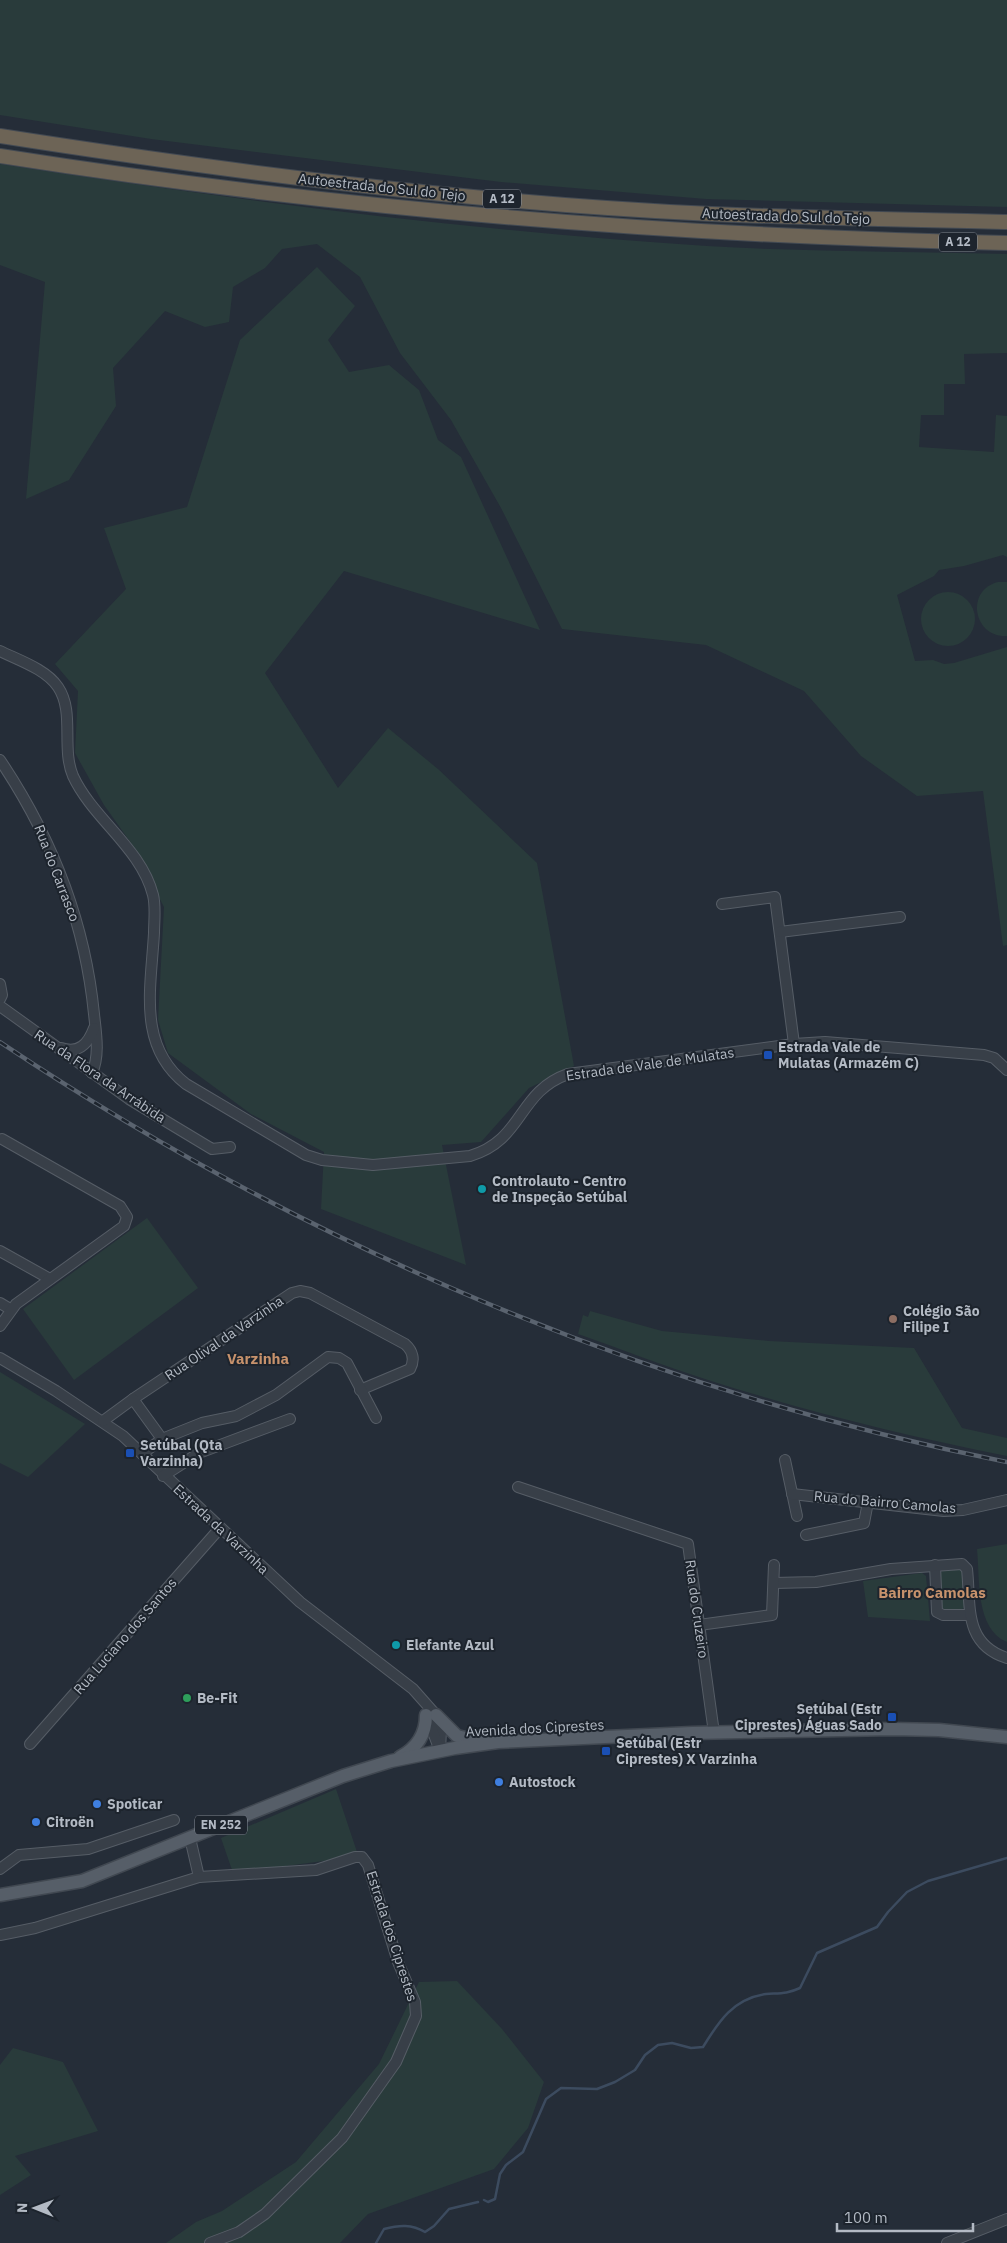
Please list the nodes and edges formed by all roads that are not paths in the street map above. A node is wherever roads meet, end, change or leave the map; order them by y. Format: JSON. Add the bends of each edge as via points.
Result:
{"nodes":[{"id":1,"x":0,"y":136,"type":"edge"},
{"id":2,"x":0,"y":156,"type":"edge"},
{"id":3,"x":1007,"y":222,"type":"edge"},
{"id":4,"x":1007,"y":243,"type":"edge"},
{"id":5,"x":0,"y":651,"type":"edge"},
{"id":6,"x":0,"y":760,"type":"edge"},
{"id":7,"x":722,"y":904,"type":"dead end"},
{"id":8,"x":900,"y":917,"type":"dead end"},
{"id":9,"x":780,"y":932,"type":"junction"},
{"id":10,"x":0,"y":984,"type":"edge"},
{"id":11,"x":0,"y":999,"type":"edge"},
{"id":12,"x":0,"y":1006,"type":"edge"},
{"id":13,"x":96,"y":1025,"type":"junction"},
{"id":14,"x":794,"y":1044,"type":"junction"},
{"id":15,"x":56,"y":1046,"type":"junction"},
{"id":16,"x":1007,"y":1070,"type":"edge"},
{"id":17,"x":92,"y":1073,"type":"junction"},
{"id":18,"x":2,"y":1139,"type":"dead end"},
{"id":19,"x":230,"y":1147,"type":"dead end"},
{"id":20,"x":0,"y":1250,"type":"edge"},
{"id":21,"x":50,"y":1279,"type":"junction"},
{"id":22,"x":0,"y":1304,"type":"edge"},
{"id":23,"x":10,"y":1309,"type":"junction"},
{"id":24,"x":0,"y":1326,"type":"edge"},
{"id":25,"x":0,"y":1358,"type":"edge"},
{"id":26,"x":360,"y":1390,"type":"junction"},
{"id":27,"x":133,"y":1399,"type":"junction"},
{"id":28,"x":376,"y":1418,"type":"dead end"},
{"id":29,"x":290,"y":1419,"type":"dead end"},
{"id":30,"x":103,"y":1421,"type":"junction"},
{"id":31,"x":162,"y":1438,"type":"junction"},
{"id":32,"x":142,"y":1454,"type":"junction"},
{"id":33,"x":785,"y":1460,"type":"dead end"},
{"id":34,"x":163,"y":1476,"type":"junction"},
{"id":35,"x":518,"y":1487,"type":"dead end"},
{"id":36,"x":792,"y":1494,"type":"junction"},
{"id":37,"x":1007,"y":1500,"type":"edge"},
{"id":38,"x":868,"y":1502,"type":"junction"},
{"id":39,"x":797,"y":1516,"type":"dead end"},
{"id":40,"x":220,"y":1528,"type":"junction"},
{"id":41,"x":806,"y":1535,"type":"dead end"},
{"id":42,"x":774,"y":1565,"type":"dead end"},
{"id":43,"x":935,"y":1565,"type":"junction"},
{"id":44,"x":774,"y":1583,"type":"junction"},
{"id":45,"x":969,"y":1616,"type":"junction"},
{"id":46,"x":700,"y":1625,"type":"junction"},
{"id":47,"x":1007,"y":1658,"type":"edge"},
{"id":48,"x":431,"y":1715,"type":"junction"},
{"id":49,"x":714,"y":1733,"type":"junction"},
{"id":50,"x":1007,"y":1737,"type":"edge"},
{"id":51,"x":498,"y":1742,"type":"junction"},
{"id":52,"x":30,"y":1744,"type":"dead end"},
{"id":53,"x":440,"y":1751,"type":"junction"},
{"id":54,"x":391,"y":1761,"type":"junction"},
{"id":55,"x":174,"y":1820,"type":"dead end"},
{"id":56,"x":190,"y":1838,"type":"junction"},
{"id":57,"x":0,"y":1869,"type":"edge"},
{"id":58,"x":199,"y":1876,"type":"junction"},
{"id":59,"x":0,"y":1895,"type":"edge"},
{"id":60,"x":0,"y":1935,"type":"edge"},
{"id":61,"x":1007,"y":2219,"type":"edge"},
{"id":62,"x":210,"y":2243,"type":"edge"},
{"id":63,"x":947,"y":2243,"type":"edge"}],
"edges":[{"from":1,"to":3,"type":"highway","name":"Autoestrada do Sul do Tejo","number":"A 12","via":[[352,185],[524,201],[711,214]]},
{"from":2,"to":4,"type":"highway","name":"Autoestrada do Sul do Tejo","number":"A 12","via":[[279,195],[494,217],[753,235]]},
{"from":5,"to":14,"type":"street","name":"Estrada de Vale de Mulatas","via":[[40,672],[57,686],[65,705],[67,752],[72,774],[139,865],[150,886],[154,907],[150,1018],[162,1059],[186,1084],[306,1155],[356,1165],[470,1156],[484,1152],[501,1140],[536,1093],[548,1082],[562,1076]]},
{"from":6,"to":13,"type":"street","name":"Rua do Carrasco","via":[[38,823],[65,885],[86,961]]},
{"from":7,"to":9,"type":"street","via":[[775,897]]},
{"from":8,"to":9,"type":"street"},
{"from":9,"to":14,"type":"street"},
{"from":10,"to":11,"type":"street"},
{"from":12,"to":15,"type":"street","name":"Rua da Flora da Arrábida"},
{"from":13,"to":15,"type":"street","via":[[84,1047],[71,1050]]},
{"from":13,"to":17,"type":"street","name":"Rua do Carrasco","via":[[97,1062]]},
{"from":14,"to":16,"type":"street","name":"Estrada de Vale de Mulatas","via":[[825,1042],[984,1055],[994,1058]]},
{"from":15,"to":17,"type":"street","name":"Rua da Flora da Arrábida"},
{"from":17,"to":19,"type":"street","name":"Rua da Flora da Arrábida","via":[[129,1100],[212,1149]]},
{"from":18,"to":21,"type":"street","via":[[126,1212],[124,1226]]},
{"from":20,"to":21,"type":"street"},
{"from":21,"to":23,"type":"street"},
{"from":22,"to":23,"type":"street"},
{"from":23,"to":24,"type":"street"},
{"from":25,"to":30,"type":"street","name":"Estrada da Varzinha"},
{"from":26,"to":27,"type":"street","name":"Rua Olival da Varzinha","via":[[410,1369],[413,1360],[410,1349],[310,1293],[300,1291],[292,1293]]},
{"from":26,"to":28,"type":"street"},
{"from":26,"to":31,"type":"street","via":[[347,1363],[328,1357],[276,1396],[236,1416],[202,1423]]},
{"from":27,"to":30,"type":"street"},
{"from":27,"to":31,"type":"street"},
{"from":29,"to":34,"type":"street","via":[[199,1453]]},
{"from":30,"to":32,"type":"street","name":"Estrada da Varzinha"},
{"from":31,"to":32,"type":"street"},
{"from":32,"to":34,"type":"street","name":"Estrada da Varzinha"},
{"from":33,"to":36,"type":"street"},
{"from":34,"to":40,"type":"street","name":"Estrada da Varzinha"},
{"from":35,"to":46,"type":"street","name":"Rua do Cruzeiro","via":[[688,1544]]},
{"from":36,"to":38,"type":"street","name":"Rua do Bairro Camolas"},
{"from":36,"to":39,"type":"street"},
{"from":37,"to":38,"type":"street","name":"Rua do Bairro Camolas","via":[[944,1511]]},
{"from":38,"to":41,"type":"street","via":[[864,1524]]},
{"from":40,"to":48,"type":"street","name":"Estrada da Varzinha","via":[[300,1602],[413,1689]]},
{"from":40,"to":52,"type":"street","name":"Rua Luciano dos Santos"},
{"from":42,"to":44,"type":"street"},
{"from":43,"to":44,"type":"street","via":[[816,1582]]},
{"from":43,"to":45,"type":"street","via":[[938,1612]]},
{"from":43,"to":45,"type":"street","via":[[961,1564],[967,1568]]},
{"from":44,"to":46,"type":"street","via":[[774,1611],[769,1617]]},
{"from":45,"to":47,"type":"street","via":[[983,1643]]},
{"from":46,"to":49,"type":"street","name":"Rua do Cruzeiro"},
{"from":48,"to":51,"type":"main road","via":[[462,1738]]},
{"from":48,"to":53,"type":"street","via":[[441,1730]]},
{"from":48,"to":54,"type":"main road","via":[[420,1741],[411,1752]]},
{"from":49,"to":50,"type":"main road","name":"Avenida dos Ciprestes","number":"EN 252","via":[[915,1728]]},
{"from":49,"to":51,"type":"main road","name":"Avenida dos Ciprestes","number":"EN 252"},
{"from":51,"to":53,"type":"main road","name":"Avenida dos Ciprestes","number":"EN 252"},
{"from":53,"to":54,"type":"main road","name":"Avenida dos Ciprestes","number":"EN 252"},
{"from":54,"to":56,"type":"main road","name":"Avenida dos Ciprestes","number":"EN 252","via":[[343,1776]]},
{"from":55,"to":57,"type":"street","via":[[88,1849],[19,1855]]},
{"from":56,"to":58,"type":"street"},
{"from":56,"to":59,"type":"main road","name":"Avenida dos Ciprestes","number":"EN 252","via":[[82,1881]]},
{"from":58,"to":60,"type":"street","name":"Estrada dos Ciprestes","via":[[35,1928]]},
{"from":58,"to":62,"type":"street","name":"Estrada dos Ciprestes","via":[[316,1870],[362,1857],[368,1865],[398,1962],[415,2002],[416,2016],[396,2062],[342,2138],[265,2214],[239,2232]]},
{"from":61,"to":63,"type":"street"}]}
